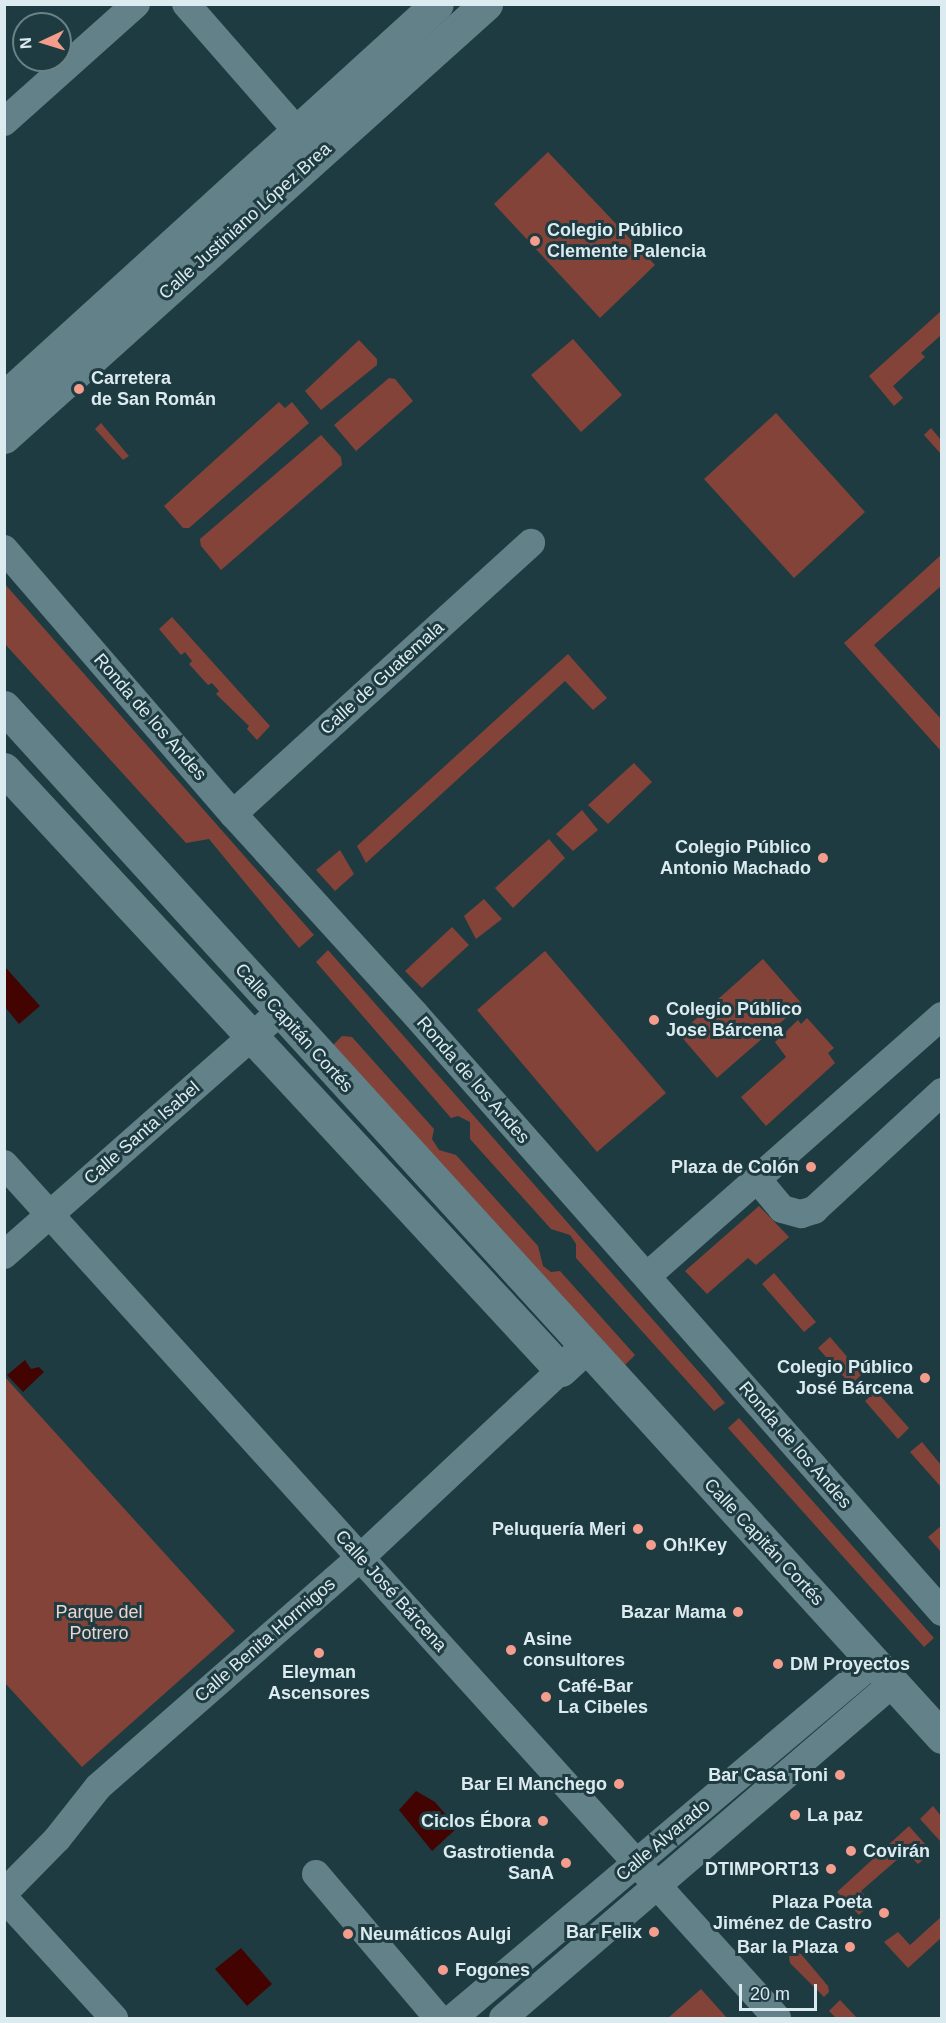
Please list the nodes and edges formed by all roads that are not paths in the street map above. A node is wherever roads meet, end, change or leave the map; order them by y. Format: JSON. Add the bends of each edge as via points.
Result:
{"nodes":[{"id":1,"x":135,"y":4,"type":"edge"},
{"id":2,"x":186,"y":4,"type":"edge"},
{"id":3,"x":437,"y":4,"type":"edge"},
{"id":4,"x":486,"y":4,"type":"edge"},
{"id":5,"x":4,"y":122,"type":"edge"},
{"id":6,"x":298,"y":132,"type":"junction"},
{"id":7,"x":4,"y":398,"type":"edge"},
{"id":8,"x":4,"y":437,"type":"edge"},
{"id":9,"x":531,"y":543,"type":"dead end"},
{"id":10,"x":4,"y":549,"type":"edge"},
{"id":11,"x":4,"y":707,"type":"edge"},
{"id":12,"x":4,"y":769,"type":"edge"},
{"id":13,"x":233,"y":814,"type":"junction"},
{"id":14,"x":280,"y":1012,"type":"junction"},
{"id":15,"x":942,"y":1016,"type":"edge"},
{"id":16,"x":252,"y":1037,"type":"junction"},
{"id":17,"x":942,"y":1092,"type":"edge"},
{"id":18,"x":4,"y":1164,"type":"edge"},
{"id":19,"x":754,"y":1182,"type":"junction"},
{"id":20,"x":49,"y":1214,"type":"junction"},
{"id":21,"x":4,"y":1256,"type":"edge"},
{"id":22,"x":647,"y":1276,"type":"junction"},
{"id":23,"x":586,"y":1347,"type":"junction"},
{"id":24,"x":561,"y":1370,"type":"junction"},
{"id":25,"x":360,"y":1557,"type":"junction"},
{"id":26,"x":942,"y":1612,"type":"edge"},
{"id":27,"x":883,"y":1672,"type":"junction"},
{"id":28,"x":942,"y":1737,"type":"edge"},
{"id":29,"x":636,"y":1863,"type":"junction"},
{"id":30,"x":316,"y":1874,"type":"dead end"},
{"id":31,"x":657,"y":1886,"type":"junction"},
{"id":32,"x":4,"y":1893,"type":"edge"},
{"id":33,"x":4,"y":1898,"type":"edge"},
{"id":34,"x":114,"y":2019,"type":"edge"},
{"id":35,"x":438,"y":2019,"type":"edge"},
{"id":36,"x":453,"y":2019,"type":"edge"},
{"id":37,"x":503,"y":2019,"type":"edge"},
{"id":38,"x":777,"y":2019,"type":"edge"}],
"edges":[{"from":1,"to":5,"type":"street"},
{"from":2,"to":6,"type":"street"},
{"from":3,"to":6,"type":"street","name":"Calle Justiniano López Brea"},
{"from":4,"to":8,"type":"street","name":"Calle Justiniano López Brea"},
{"from":6,"to":7,"type":"street","name":"Calle Justiniano López Brea"},
{"from":9,"to":13,"type":"street","name":"Calle de Guatemala"},
{"from":10,"to":13,"type":"street","name":"Ronda de los Andes"},
{"from":11,"to":14,"type":"street","name":"Calle Capitán Cortés"},
{"from":12,"to":16,"type":"street","name":"Calle Capitán Cortés"},
{"from":13,"to":22,"type":"street","name":"Ronda de los Andes"},
{"from":14,"to":16,"type":"street","name":"Calle Santa Isabel"},
{"from":14,"to":23,"type":"street","name":"Calle Capitán Cortés"},
{"from":15,"to":19,"type":"street"},
{"from":16,"to":20,"type":"street","name":"Calle Santa Isabel"},
{"from":16,"to":24,"type":"street","name":"Calle Capitán Cortés"},
{"from":17,"to":19,"type":"street","via":[[814,1210],[801,1214],[782,1209]]},
{"from":18,"to":20,"type":"street","name":"Calle José Bárcena"},
{"from":19,"to":22,"type":"street"},
{"from":20,"to":21,"type":"street","name":"Calle Santa Isabel"},
{"from":20,"to":25,"type":"street","name":"Calle José Bárcena"},
{"from":22,"to":26,"type":"street","name":"Ronda de los Andes"},
{"from":23,"to":24,"type":"street"},
{"from":23,"to":27,"type":"street","name":"Calle Capitán Cortés"},
{"from":24,"to":25,"type":"street","name":"Calle Benita Hormigos"},
{"from":25,"to":29,"type":"street","name":"Calle José Bárcena"},
{"from":25,"to":32,"type":"street","name":"Calle Benita Hormigos","via":[[98,1787],[57,1839]]},
{"from":27,"to":28,"type":"street","name":"Calle Capitán Cortés"},
{"from":27,"to":29,"type":"street","name":"Calle Alvarado"},
{"from":27,"to":31,"type":"street","name":"Calle Alvarado"},
{"from":29,"to":31,"type":"street","name":"Calle José Bárcena"},
{"from":29,"to":36,"type":"street","name":"Calle Alvarado"},
{"from":30,"to":35,"type":"street"},
{"from":31,"to":37,"type":"street","name":"Calle Alvarado"},
{"from":31,"to":38,"type":"street","name":"Calle José Bárcena"},
{"from":33,"to":34,"type":"street"}]}
